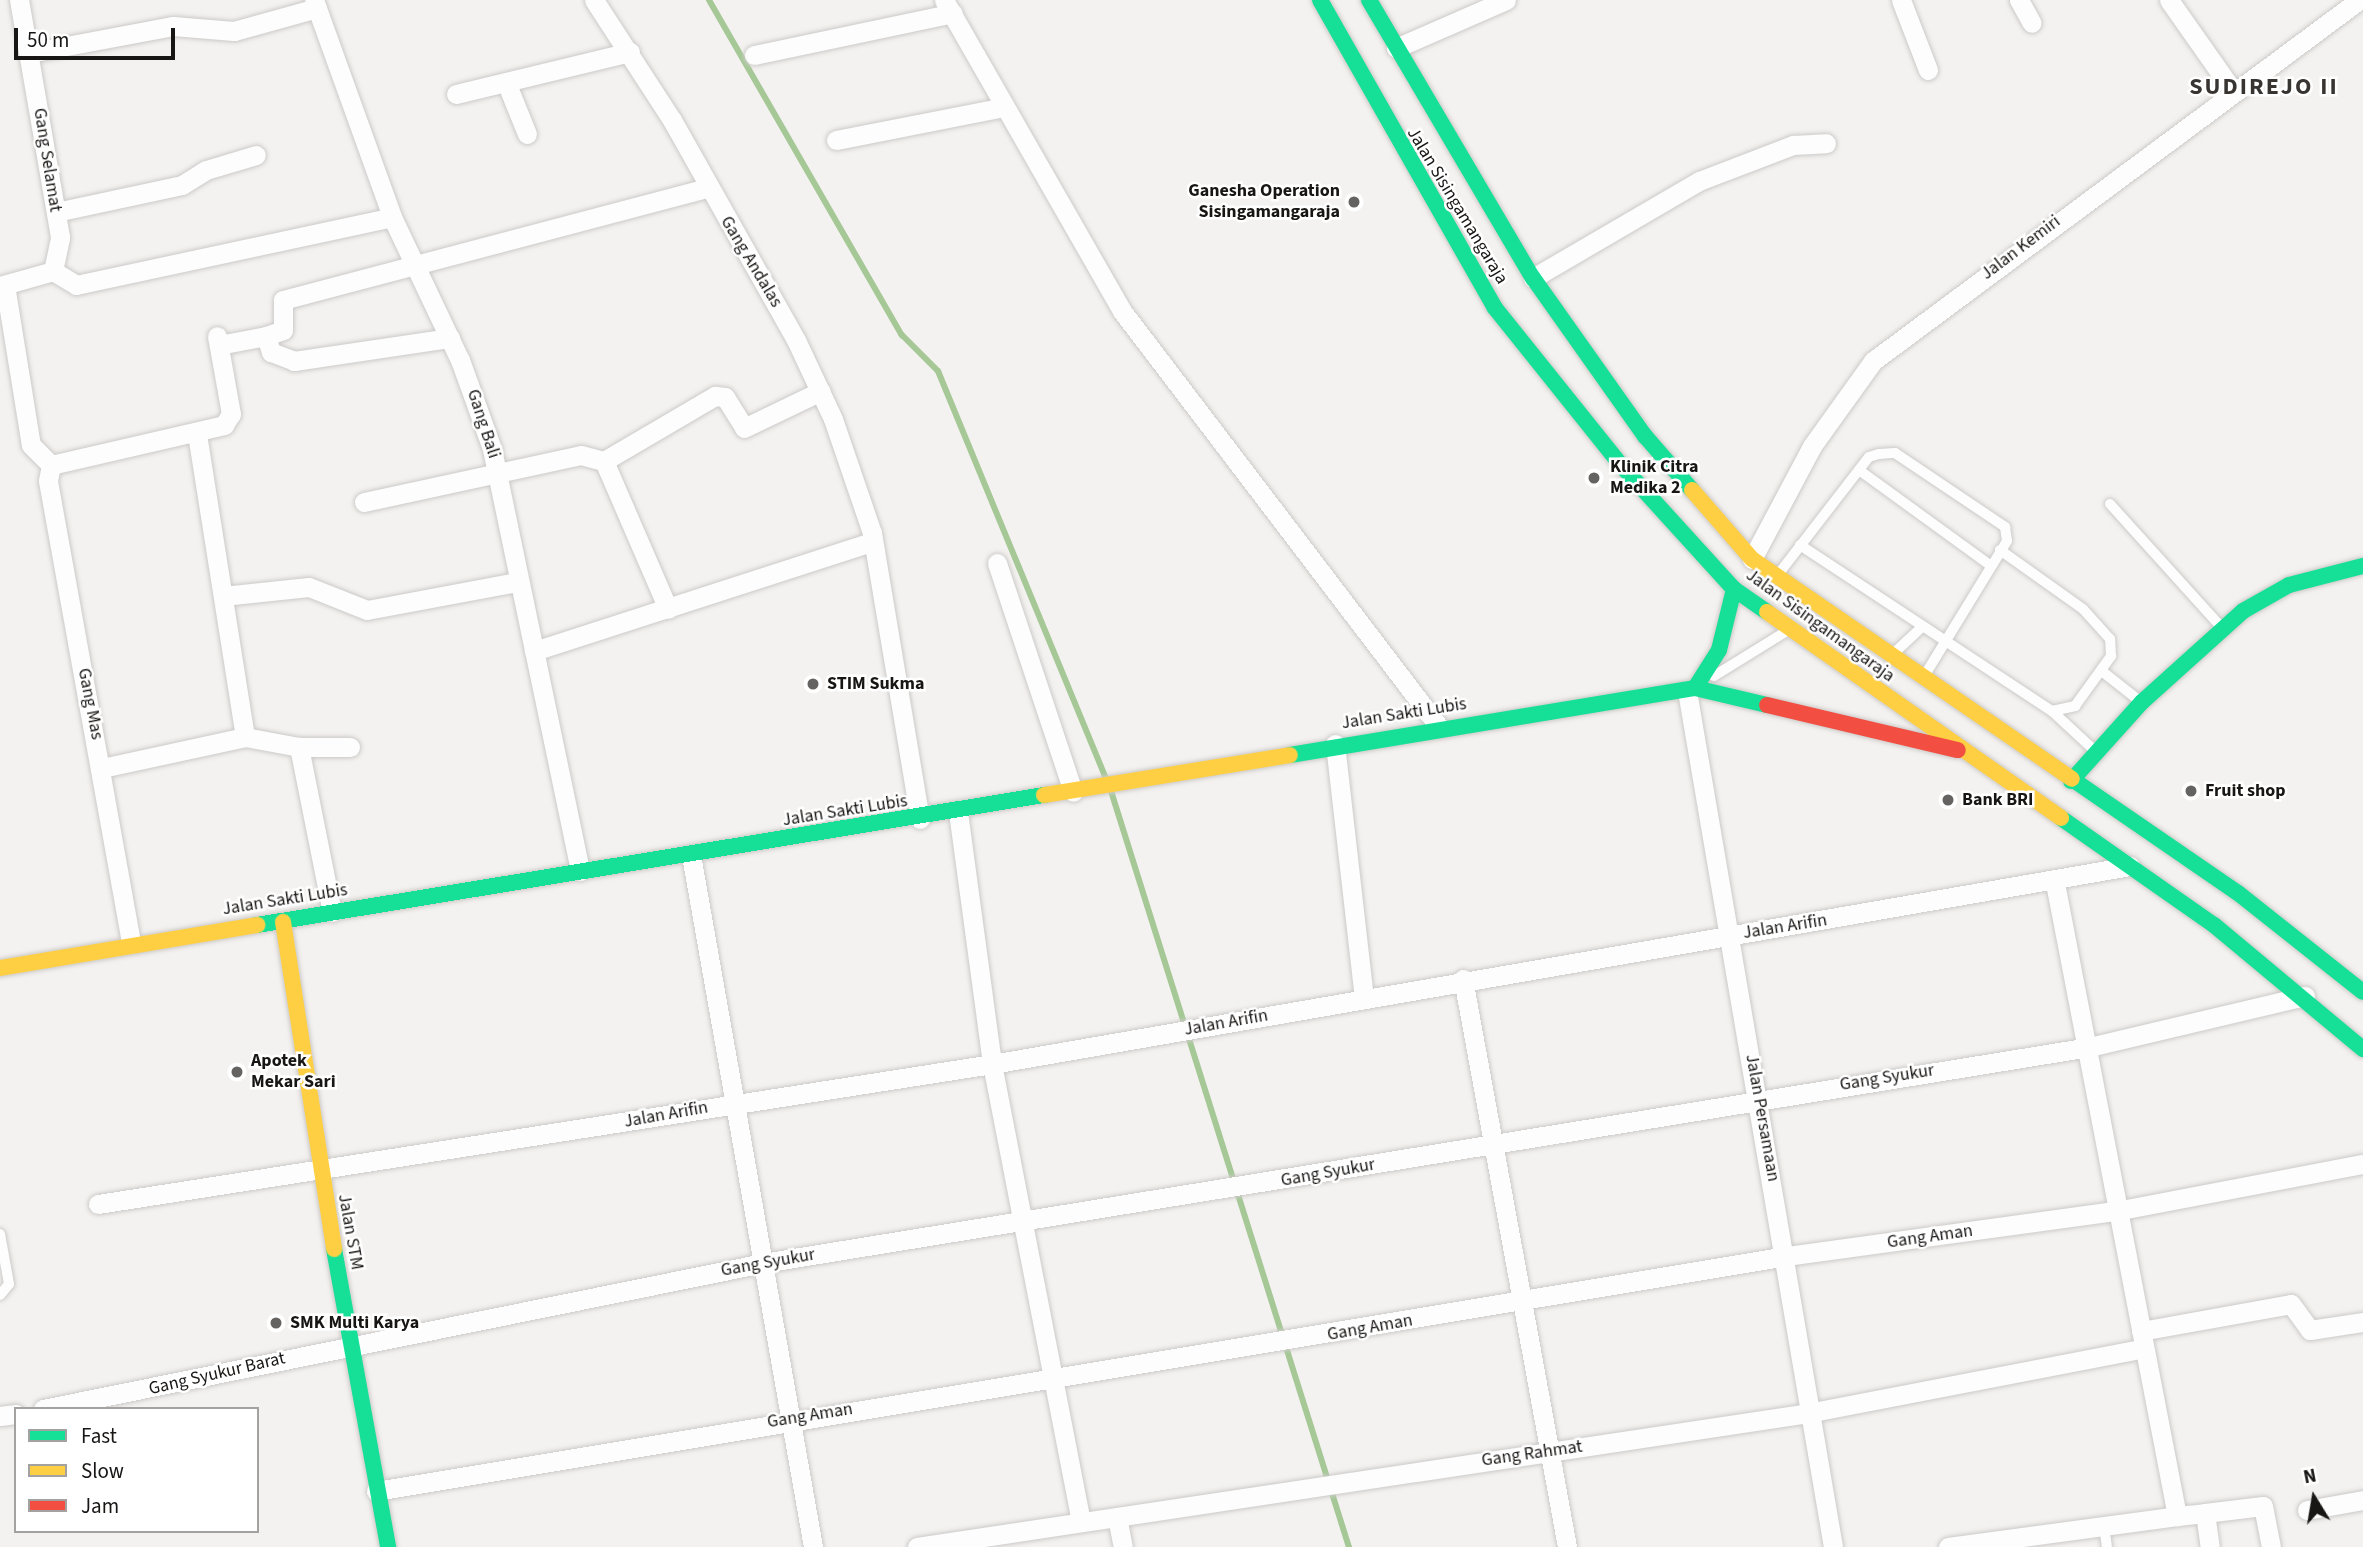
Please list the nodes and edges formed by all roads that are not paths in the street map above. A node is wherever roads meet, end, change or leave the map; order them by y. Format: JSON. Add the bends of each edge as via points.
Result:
{"nodes":[{"id":1,"x":19,"y":0,"type":"edge"},
{"id":2,"x":594,"y":0,"type":"edge"},
{"id":3,"x":1320,"y":0,"type":"edge"},
{"id":4,"x":1369,"y":0,"type":"edge"},
{"id":5,"x":1506,"y":0,"type":"edge"},
{"id":6,"x":1900,"y":0,"type":"edge"},
{"id":7,"x":2019,"y":0,"type":"edge"},
{"id":8,"x":2169,"y":0,"type":"edge"},
{"id":9,"x":2359,"y":0,"type":"edge"},
{"id":10,"x":316,"y":4,"type":"edge"},
{"id":11,"x":948,"y":7,"type":"edge"},
{"id":12,"x":2032,"y":23,"type":"dead end"},
{"id":13,"x":1395,"y":48,"type":"junction"},
{"id":14,"x":630,"y":52,"type":"junction"},
{"id":15,"x":29,"y":53,"type":"junction"},
{"id":16,"x":754,"y":55,"type":"dead end"},
{"id":17,"x":1928,"y":69,"type":"dead end"},
{"id":18,"x":506,"y":82,"type":"junction"},
{"id":19,"x":2233,"y":91,"type":"junction"},
{"id":20,"x":456,"y":94,"type":"dead end"},
{"id":21,"x":1004,"y":107,"type":"junction"},
{"id":22,"x":527,"y":134,"type":"dead end"},
{"id":23,"x":836,"y":140,"type":"dead end"},
{"id":24,"x":1826,"y":143,"type":"dead end"},
{"id":25,"x":256,"y":155,"type":"dead end"},
{"id":26,"x":707,"y":188,"type":"junction"},
{"id":27,"x":56,"y":212,"type":"junction"},
{"id":28,"x":392,"y":217,"type":"junction"},
{"id":29,"x":416,"y":267,"type":"junction"},
{"id":30,"x":53,"y":271,"type":"junction"},
{"id":31,"x":1533,"y":278,"type":"junction"},
{"id":32,"x":3,"y":285,"type":"edge"},
{"id":33,"x":266,"y":336,"type":"junction"},
{"id":34,"x":450,"y":338,"type":"junction"},
{"id":35,"x":821,"y":391,"type":"junction"},
{"id":36,"x":197,"y":434,"type":"junction"},
{"id":37,"x":604,"y":461,"type":"junction"},
{"id":38,"x":51,"y":466,"type":"junction"},
{"id":39,"x":1859,"y":470,"type":"junction"},
{"id":40,"x":499,"y":477,"type":"junction"},
{"id":41,"x":364,"y":502,"type":"dead end"},
{"id":42,"x":2110,"y":504,"type":"dead end"},
{"id":43,"x":872,"y":542,"type":"junction"},
{"id":44,"x":1800,"y":545,"type":"junction"},
{"id":45,"x":2000,"y":550,"type":"junction"},
{"id":46,"x":1752,"y":559,"type":"junction"},
{"id":47,"x":997,"y":563,"type":"dead end"},
{"id":48,"x":1991,"y":566,"type":"junction"},
{"id":49,"x":2363,"y":566,"type":"edge"},
{"id":50,"x":1775,"y":578,"type":"junction"},
{"id":51,"x":517,"y":582,"type":"junction"},
{"id":52,"x":1734,"y":589,"type":"junction"},
{"id":53,"x":223,"y":596,"type":"junction"},
{"id":54,"x":667,"y":609,"type":"junction"},
{"id":55,"x":1922,"y":627,"type":"junction"},
{"id":56,"x":1792,"y":628,"type":"junction"},
{"id":57,"x":2223,"y":628,"type":"junction"},
{"id":58,"x":1946,"y":643,"type":"junction"},
{"id":59,"x":534,"y":651,"type":"junction"},
{"id":60,"x":1891,"y":656,"type":"junction"},
{"id":61,"x":2103,"y":672,"type":"junction"},
{"id":62,"x":1923,"y":677,"type":"junction"},
{"id":63,"x":1691,"y":689,"type":"junction"},
{"id":64,"x":2142,"y":702,"type":"junction"},
{"id":65,"x":2052,"y":711,"type":"junction"},
{"id":66,"x":1439,"y":727,"type":"junction"},
{"id":67,"x":245,"y":737,"type":"junction"},
{"id":68,"x":1335,"y":744,"type":"junction"},
{"id":69,"x":299,"y":747,"type":"junction"},
{"id":70,"x":350,"y":747,"type":"dead end"},
{"id":71,"x":1968,"y":752,"type":"junction"},
{"id":72,"x":2097,"y":752,"type":"junction"},
{"id":73,"x":102,"y":768,"type":"junction"},
{"id":74,"x":2071,"y":781,"type":"junction"},
{"id":75,"x":1078,"y":791,"type":"junction"},
{"id":76,"x":958,"y":812,"type":"junction"},
{"id":77,"x":920,"y":819,"type":"junction"},
{"id":78,"x":691,"y":855,"type":"junction"},
{"id":79,"x":2130,"y":866,"type":"junction"},
{"id":80,"x":580,"y":871,"type":"junction"},
{"id":81,"x":2055,"y":883,"type":"junction"},
{"id":82,"x":332,"y":912,"type":"junction"},
{"id":83,"x":283,"y":922,"type":"junction"},
{"id":84,"x":1731,"y":936,"type":"junction"},
{"id":85,"x":131,"y":944,"type":"junction"},
{"id":86,"x":0,"y":968,"type":"edge"},
{"id":87,"x":1463,"y":979,"type":"junction"},
{"id":88,"x":2363,"y":992,"type":"edge"},
{"id":89,"x":2305,"y":996,"type":"junction"},
{"id":90,"x":1364,"y":997,"type":"junction"},
{"id":91,"x":2089,"y":1047,"type":"junction"},
{"id":92,"x":2363,"y":1049,"type":"edge"},
{"id":93,"x":992,"y":1064,"type":"junction"},
{"id":94,"x":1759,"y":1098,"type":"junction"},
{"id":95,"x":739,"y":1103,"type":"junction"},
{"id":96,"x":1490,"y":1145,"type":"junction"},
{"id":97,"x":2363,"y":1164,"type":"edge"},
{"id":98,"x":320,"y":1173,"type":"junction"},
{"id":99,"x":98,"y":1204,"type":"dead end"},
{"id":100,"x":2116,"y":1211,"type":"junction"},
{"id":101,"x":1026,"y":1221,"type":"junction"},
{"id":102,"x":0,"y":1234,"type":"edge"},
{"id":103,"x":1786,"y":1256,"type":"junction"},
{"id":104,"x":763,"y":1263,"type":"junction"},
{"id":105,"x":0,"y":1295,"type":"edge"},
{"id":106,"x":1522,"y":1302,"type":"junction"},
{"id":107,"x":2363,"y":1322,"type":"edge"},
{"id":108,"x":2142,"y":1340,"type":"junction"},
{"id":109,"x":349,"y":1342,"type":"junction"},
{"id":110,"x":1056,"y":1380,"type":"junction"},
{"id":111,"x":54,"y":1407,"type":"edge"},
{"id":112,"x":1808,"y":1413,"type":"junction"},
{"id":113,"x":787,"y":1420,"type":"junction"},
{"id":114,"x":1551,"y":1451,"type":"junction"},
{"id":115,"x":376,"y":1491,"type":"junction"},
{"id":116,"x":2363,"y":1500,"type":"edge"},
{"id":117,"x":2307,"y":1510,"type":"dead end"},
{"id":118,"x":2205,"y":1513,"type":"junction"},
{"id":119,"x":2177,"y":1516,"type":"junction"},
{"id":120,"x":1117,"y":1517,"type":"junction"},
{"id":121,"x":1081,"y":1521,"type":"junction"},
{"id":122,"x":2104,"y":1526,"type":"junction"},
{"id":123,"x":388,"y":1547,"type":"edge"},
{"id":124,"x":813,"y":1547,"type":"edge"},
{"id":125,"x":917,"y":1547,"type":"edge"},
{"id":126,"x":1123,"y":1547,"type":"edge"},
{"id":127,"x":1567,"y":1547,"type":"edge"},
{"id":128,"x":1833,"y":1547,"type":"edge"},
{"id":129,"x":1948,"y":1547,"type":"edge"},
{"id":130,"x":2107,"y":1547,"type":"edge"},
{"id":131,"x":2210,"y":1547,"type":"edge"},
{"id":132,"x":2272,"y":1547,"type":"edge"}],
"edges":[{"from":1,"to":15,"type":"street","name":"Gang Selamat"},
{"from":2,"to":14,"type":"street","name":"Gang Andalas"},
{"from":3,"to":52,"type":"street","name":"Jalan Sisingamangaraja","via":[[1394,140],[1496,308],[1620,465]]},
{"from":4,"to":13,"type":"street","name":"Jalan Sisingamangaraja"},
{"from":5,"to":13,"type":"street"},
{"from":6,"to":17,"type":"street"},
{"from":7,"to":12,"type":"street"},
{"from":8,"to":19,"type":"street"},
{"from":9,"to":19,"type":"street","name":"Jalan Kemiri"},
{"from":10,"to":15,"type":"street","via":[[234,31],[173,26]]},
{"from":10,"to":28,"type":"street","name":"Gang Bali"},
{"from":11,"to":16,"type":"street"},
{"from":11,"to":21,"type":"street"},
{"from":13,"to":31,"type":"street","name":"Jalan Sisingamangaraja"},
{"from":14,"to":18,"type":"street"},
{"from":14,"to":26,"type":"street","name":"Gang Andalas"},
{"from":15,"to":27,"type":"street","name":"Gang Selamat"},
{"from":18,"to":20,"type":"street"},
{"from":18,"to":22,"type":"street"},
{"from":19,"to":46,"type":"street","name":"Jalan Kemiri","via":[[1873,361],[1812,446]]},
{"from":21,"to":23,"type":"street"},
{"from":21,"to":66,"type":"street","via":[[1122,311]]},
{"from":24,"to":31,"type":"street","via":[[1793,145],[1699,181]]},
{"from":25,"to":27,"type":"street","via":[[206,170],[182,185]]},
{"from":26,"to":29,"type":"street"},
{"from":26,"to":35,"type":"street","name":"Gang Andalas"},
{"from":27,"to":30,"type":"street","name":"Gang Selamat","via":[[60,237]]},
{"from":28,"to":29,"type":"street","name":"Gang Bali"},
{"from":28,"to":30,"type":"street","via":[[76,285]]},
{"from":29,"to":33,"type":"street","via":[[283,300],[283,330]]},
{"from":29,"to":34,"type":"street","name":"Gang Bali"},
{"from":30,"to":32,"type":"street"},
{"from":31,"to":46,"type":"street","name":"Jalan Sisingamangaraja","via":[[1645,436]]},
{"from":32,"to":38,"type":"street","via":[[31,445]]},
{"from":33,"to":34,"type":"street","via":[[271,352],[294,361]]},
{"from":33,"to":36,"type":"street","via":[[218,340],[231,414],[224,425]]},
{"from":34,"to":40,"type":"street","name":"Gang Bali"},
{"from":35,"to":37,"type":"street","via":[[744,428],[725,397],[716,396]]},
{"from":35,"to":43,"type":"street","name":"Gang Andalas"},
{"from":36,"to":38,"type":"street"},
{"from":36,"to":53,"type":"street"},
{"from":37,"to":40,"type":"street","via":[[581,456]]},
{"from":37,"to":54,"type":"street"},
{"from":38,"to":73,"type":"street","name":"Gang Mas","via":[[48,481]]},
{"from":39,"to":44,"type":"lane"},
{"from":39,"to":45,"type":"lane","via":[[1869,457],[1895,453],[2005,527]]},
{"from":39,"to":48,"type":"lane"},
{"from":40,"to":41,"type":"street"},
{"from":40,"to":51,"type":"street","name":"Gang Bali"},
{"from":42,"to":57,"type":"lane"},
{"from":43,"to":54,"type":"street"},
{"from":43,"to":77,"type":"street","name":"Gang Andalas"},
{"from":44,"to":50,"type":"lane"},
{"from":44,"to":55,"type":"lane"},
{"from":45,"to":48,"type":"lane"},
{"from":45,"to":61,"type":"lane","via":[[2083,609],[2110,639],[2111,656]]},
{"from":46,"to":50,"type":"street","name":"Jalan Sisingamangaraja"},
{"from":47,"to":75,"type":"street"},
{"from":48,"to":58,"type":"lane"},
{"from":49,"to":57,"type":"street","via":[[2289,585]]},
{"from":50,"to":60,"type":"street","name":"Jalan Sisingamangaraja"},
{"from":51,"to":53,"type":"street","via":[[367,610],[309,587]]},
{"from":51,"to":59,"type":"street","name":"Gang Bali"},
{"from":52,"to":56,"type":"street","name":"Jalan Sisingamangaraja"},
{"from":52,"to":63,"type":"street","via":[[1719,650]]},
{"from":53,"to":67,"type":"street"},
{"from":54,"to":59,"type":"street"},
{"from":55,"to":58,"type":"lane"},
{"from":55,"to":60,"type":"lane"},
{"from":56,"to":63,"type":"lane"},
{"from":56,"to":71,"type":"street","name":"Jalan Sisingamangaraja"},
{"from":57,"to":64,"type":"street"},
{"from":58,"to":62,"type":"lane"},
{"from":58,"to":65,"type":"lane"},
{"from":59,"to":80,"type":"street","name":"Gang Bali"},
{"from":60,"to":62,"type":"street","name":"Jalan Sisingamangaraja"},
{"from":61,"to":64,"type":"lane"},
{"from":61,"to":65,"type":"lane","via":[[2075,706]]},
{"from":62,"to":74,"type":"street","name":"Jalan Sisingamangaraja"},
{"from":63,"to":66,"type":"street","name":"Jalan Sakti Lubis"},
{"from":63,"to":71,"type":"street","name":"Jalan Sakti Lubis"},
{"from":63,"to":84,"type":"street","name":"Jalan Persamaan"},
{"from":64,"to":72,"type":"street"},
{"from":65,"to":72,"type":"lane"},
{"from":66,"to":68,"type":"street","name":"Jalan Sakti Lubis"},
{"from":67,"to":69,"type":"street"},
{"from":67,"to":73,"type":"street"},
{"from":68,"to":75,"type":"street","name":"Jalan Sakti Lubis"},
{"from":68,"to":90,"type":"street"},
{"from":69,"to":70,"type":"street"},
{"from":69,"to":82,"type":"street"},
{"from":71,"to":79,"type":"street","name":"Jalan Sisingamangaraja"},
{"from":72,"to":74,"type":"street"},
{"from":73,"to":85,"type":"street","name":"Gang Mas"},
{"from":74,"to":88,"type":"street","name":"Jalan Sisingamangaraja","via":[[2238,893]]},
{"from":75,"to":76,"type":"street","name":"Jalan Sakti Lubis"},
{"from":76,"to":77,"type":"street","name":"Jalan Sakti Lubis"},
{"from":76,"to":93,"type":"street"},
{"from":77,"to":78,"type":"street","name":"Jalan Sakti Lubis"},
{"from":78,"to":80,"type":"street","name":"Jalan Sakti Lubis"},
{"from":78,"to":95,"type":"street"},
{"from":79,"to":81,"type":"street","name":"Jalan Arifin"},
{"from":79,"to":89,"type":"street","name":"Jalan Sisingamangaraja"},
{"from":80,"to":82,"type":"street","name":"Jalan Sakti Lubis"},
{"from":81,"to":84,"type":"street","name":"Jalan Arifin"},
{"from":81,"to":91,"type":"street"},
{"from":82,"to":83,"type":"street","name":"Jalan Sakti Lubis"},
{"from":83,"to":85,"type":"street","name":"Jalan Sakti Lubis"},
{"from":83,"to":98,"type":"street","name":"Jalan STM"},
{"from":84,"to":87,"type":"street","name":"Jalan Arifin"},
{"from":84,"to":94,"type":"street","name":"Jalan Persamaan"},
{"from":85,"to":86,"type":"street","name":"Jalan Sakti Lubis"},
{"from":87,"to":90,"type":"street","name":"Jalan Arifin"},
{"from":87,"to":96,"type":"street"},
{"from":89,"to":91,"type":"street","name":"Gang Syukur"},
{"from":89,"to":92,"type":"street","name":"Jalan Sisingamangaraja"},
{"from":90,"to":93,"type":"street","name":"Jalan Arifin"},
{"from":91,"to":94,"type":"street","name":"Gang Syukur"},
{"from":91,"to":100,"type":"street"},
{"from":93,"to":95,"type":"street","name":"Jalan Arifin"},
{"from":93,"to":101,"type":"street"},
{"from":94,"to":96,"type":"street","name":"Gang Syukur"},
{"from":94,"to":103,"type":"street","name":"Jalan Persamaan"},
{"from":95,"to":98,"type":"street","name":"Jalan Arifin"},
{"from":95,"to":104,"type":"street"},
{"from":96,"to":101,"type":"street","name":"Gang Syukur"},
{"from":96,"to":106,"type":"street"},
{"from":97,"to":100,"type":"street","name":"Gang Aman"},
{"from":98,"to":99,"type":"street","name":"Jalan Arifin"},
{"from":98,"to":109,"type":"street","name":"Jalan STM"},
{"from":100,"to":103,"type":"street","name":"Gang Aman"},
{"from":100,"to":108,"type":"street"},
{"from":101,"to":104,"type":"street","name":"Gang Syukur"},
{"from":101,"to":110,"type":"street"},
{"from":102,"to":105,"type":"lane","via":[[9,1284]]},
{"from":103,"to":106,"type":"street","name":"Gang Aman"},
{"from":103,"to":112,"type":"street","name":"Jalan Persamaan"},
{"from":104,"to":109,"type":"street","name":"Gang Syukur"},
{"from":104,"to":113,"type":"street"},
{"from":106,"to":110,"type":"street","name":"Gang Aman"},
{"from":106,"to":114,"type":"street"},
{"from":107,"to":108,"type":"street","name":"Gang Rahmat","via":[[2310,1329],[2291,1304]]},
{"from":108,"to":112,"type":"street","name":"Gang Rahmat"},
{"from":108,"to":119,"type":"street"},
{"from":109,"to":111,"type":"street","name":"Gang Syukur Barat","via":[[189,1383]]},
{"from":109,"to":115,"type":"street","name":"Jalan STM"},
{"from":110,"to":113,"type":"street","name":"Gang Aman"},
{"from":110,"to":121,"type":"street"},
{"from":112,"to":114,"type":"street","name":"Gang Rahmat"},
{"from":112,"to":128,"type":"street","name":"Jalan Persamaan"},
{"from":113,"to":115,"type":"street","name":"Gang Aman"},
{"from":113,"to":124,"type":"street"},
{"from":114,"to":120,"type":"street","name":"Gang Rahmat"},
{"from":114,"to":127,"type":"street"},
{"from":115,"to":123,"type":"street","name":"Jalan STM"},
{"from":116,"to":117,"type":"street"},
{"from":118,"to":119,"type":"street"},
{"from":118,"to":131,"type":"street"},
{"from":118,"to":132,"type":"street","via":[[2263,1506]]},
{"from":119,"to":122,"type":"street"},
{"from":120,"to":121,"type":"street","name":"Gang Rahmat"},
{"from":120,"to":126,"type":"street"},
{"from":121,"to":125,"type":"street","name":"Gang Rahmat"},
{"from":122,"to":129,"type":"street"},
{"from":122,"to":130,"type":"lane"}]}
